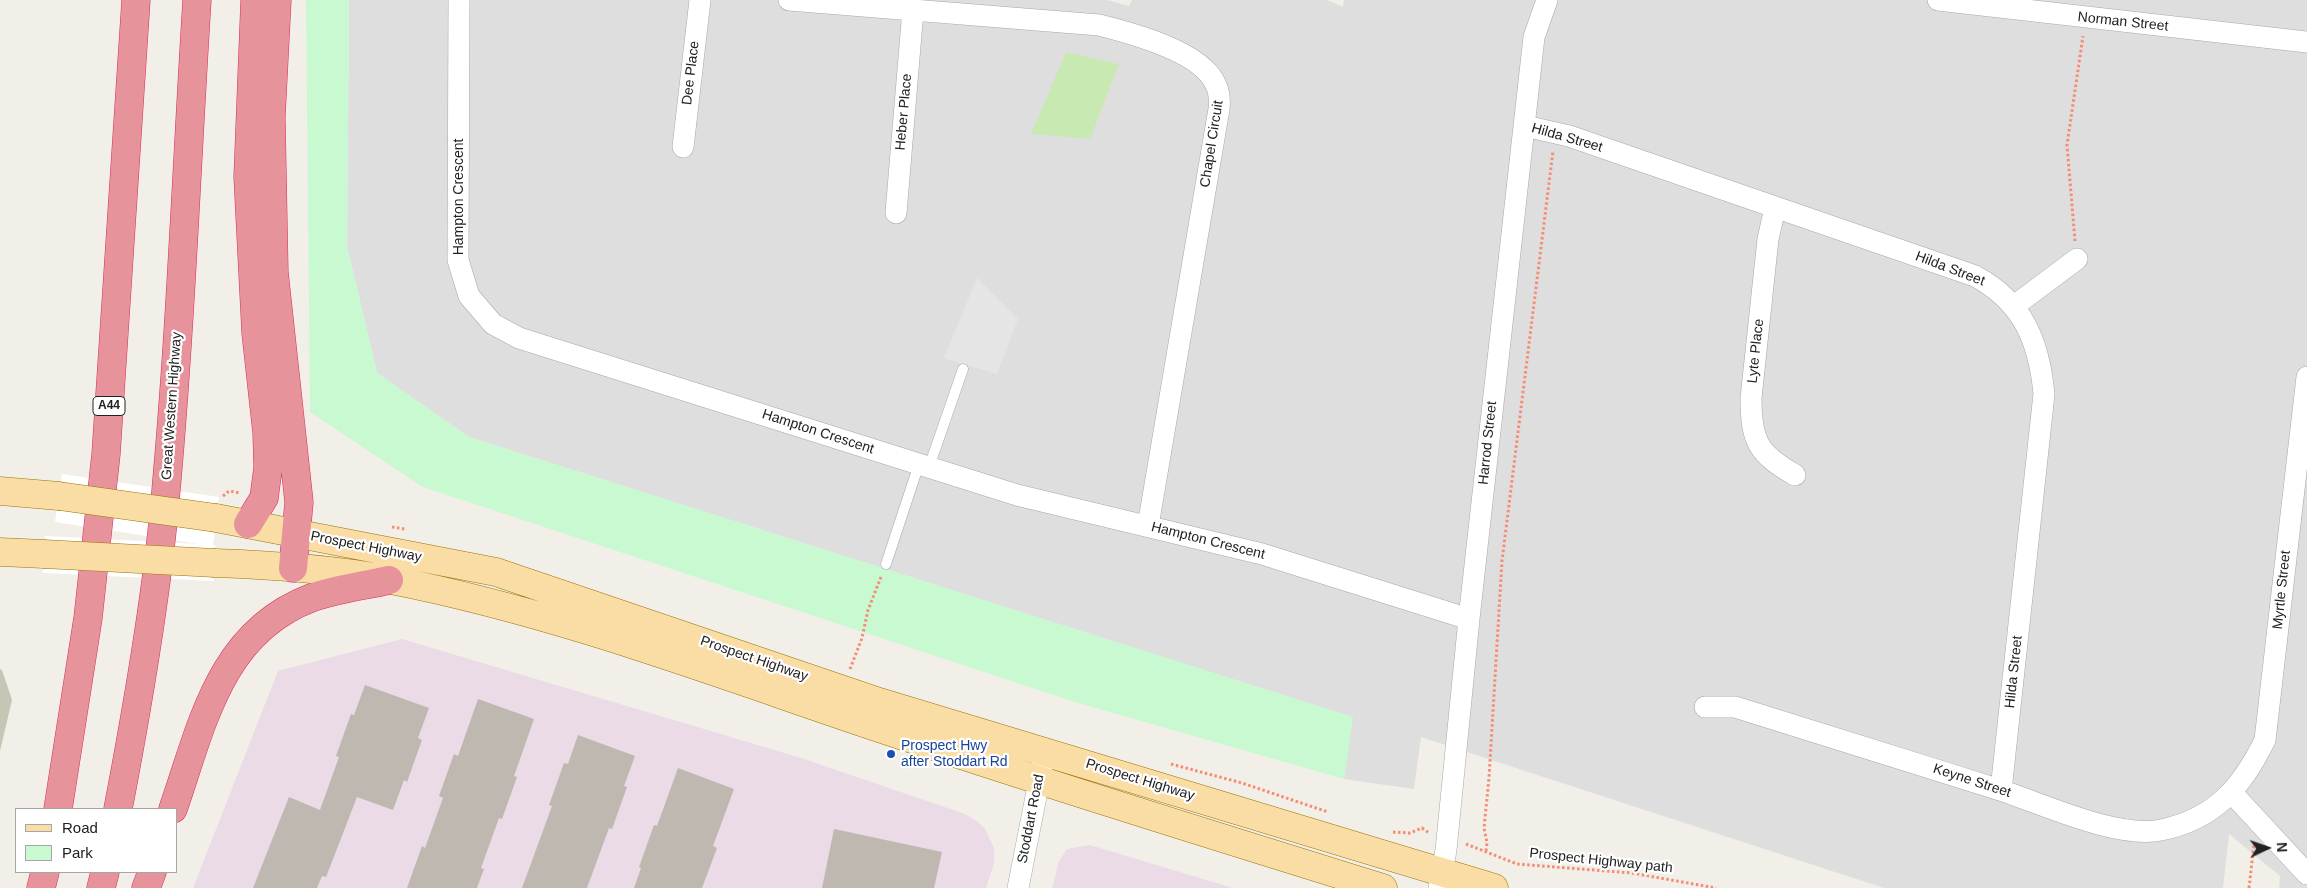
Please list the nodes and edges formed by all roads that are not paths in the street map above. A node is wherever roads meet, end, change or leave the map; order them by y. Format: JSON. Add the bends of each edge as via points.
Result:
{"nodes":[{"id":1,"x":136,"y":0,"type":"edge"},
{"id":2,"x":197,"y":0,"type":"edge"},
{"id":3,"x":255,"y":0,"type":"edge"},
{"id":4,"x":277,"y":0,"type":"edge"},
{"id":5,"x":459,"y":0,"type":"edge"},
{"id":6,"x":700,"y":0,"type":"edge"},
{"id":7,"x":789,"y":0,"type":"edge"},
{"id":8,"x":1546,"y":0,"type":"edge"},
{"id":9,"x":1938,"y":0,"type":"edge"},
{"id":10,"x":2087,"y":9,"type":"edge"},
{"id":11,"x":913,"y":10,"type":"junction"},
{"id":12,"x":2307,"y":42,"type":"edge"},
{"id":13,"x":1524,"y":126,"type":"junction"},
{"id":14,"x":683,"y":147,"type":"dead end"},
{"id":15,"x":1775,"y":208,"type":"junction"},
{"id":16,"x":896,"y":213,"type":"dead end"},
{"id":17,"x":2077,"y":259,"type":"road end"},
{"id":18,"x":2014,"y":306,"type":"junction"},
{"id":19,"x":963,"y":369,"type":"dead end"},
{"id":20,"x":2307,"y":377,"type":"edge"},
{"id":21,"x":2304,"y":422,"type":"edge"},
{"id":22,"x":924,"y":466,"type":"junction"},
{"id":23,"x":1795,"y":475,"type":"dead end"},
{"id":24,"x":0,"y":491,"type":"edge"},
{"id":25,"x":248,"y":524,"type":"junction"},
{"id":26,"x":1148,"y":526,"type":"junction"},
{"id":27,"x":297,"y":534,"type":"junction"},
{"id":28,"x":0,"y":552,"type":"edge"},
{"id":29,"x":886,"y":564,"type":"road end"},
{"id":30,"x":293,"y":568,"type":"junction"},
{"id":31,"x":389,"y":580,"type":"junction"},
{"id":32,"x":1469,"y":620,"type":"junction"},
{"id":33,"x":1705,"y":707,"type":"dead end"},
{"id":34,"x":1045,"y":751,"type":"junction"},
{"id":35,"x":1038,"y":782,"type":"junction"},
{"id":36,"x":2001,"y":790,"type":"junction"},
{"id":37,"x":2232,"y":793,"type":"junction"},
{"id":38,"x":58,"y":808,"type":"edge"},
{"id":39,"x":118,"y":808,"type":"edge"},
{"id":40,"x":173,"y":808,"type":"edge"},
{"id":41,"x":45,"y":873,"type":"edge"},
{"id":42,"x":105,"y":873,"type":"edge"},
{"id":43,"x":152,"y":873,"type":"edge"},
{"id":44,"x":2307,"y":874,"type":"edge"},
{"id":45,"x":1440,"y":880,"type":"edge"},
{"id":46,"x":41,"y":888,"type":"edge"},
{"id":47,"x":101,"y":888,"type":"edge"},
{"id":48,"x":146,"y":888,"type":"edge"},
{"id":49,"x":1018,"y":888,"type":"edge"},
{"id":50,"x":1383,"y":888,"type":"edge"},
{"id":51,"x":1494,"y":888,"type":"edge"}],
"edges":[{"from":1,"to":38,"type":"highway","number":"A44","via":[[106,454],[88,618]]},
{"from":2,"to":39,"type":"highway","name":"Great Western Highway","via":[[181,287],[163,524],[133,732]]},
{"from":3,"to":25,"type":"highway","via":[[248,177],[256,332],[268,468],[264,498]]},
{"from":4,"to":27,"type":"highway","via":[[271,117],[274,272],[299,502]]},
{"from":5,"to":22,"type":"street","name":"Hampton Crescent","via":[[458,260],[469,296],[493,324],[519,338]]},
{"from":6,"to":14,"type":"street","name":"Dee Place"},
{"from":7,"to":11,"type":"street","name":"Chapel Circuit"},
{"from":8,"to":13,"type":"street","name":"Harrod Street","via":[[1534,37]]},
{"from":9,"to":10,"type":"street","name":"Norman Street"},
{"from":10,"to":12,"type":"street","name":"Norman Street"},
{"from":11,"to":16,"type":"street","name":"Heber Place"},
{"from":11,"to":26,"type":"street","name":"Chapel Circuit","via":[[1099,25],[1127,32],[1186,57],[1208,72],[1215,82],[1220,95],[1219,109]]},
{"from":13,"to":15,"type":"street","name":"Hilda Street","via":[[1555,133]]},
{"from":13,"to":32,"type":"street","name":"Harrod Street"},
{"from":15,"to":18,"type":"street","name":"Hilda Street","via":[[1974,276],[1992,285]]},
{"from":15,"to":23,"type":"street","name":"Lyte Place","via":[[1768,239],[1751,422],[1758,446],[1774,463]]},
{"from":17,"to":18,"type":"street"},
{"from":18,"to":36,"type":"street","name":"Hilda Street","via":[[2032,336],[2041,364],[2044,394]]},
{"from":19,"to":22,"type":"lane"},
{"from":20,"to":21,"type":"street","name":"Myrtle Street"},
{"from":21,"to":37,"type":"street","name":"Myrtle Street","via":[[2265,740],[2251,769]]},
{"from":22,"to":26,"type":"street","name":"Hampton Crescent","via":[[1017,495]]},
{"from":22,"to":29,"type":"lane"},
{"from":24,"to":25,"type":"main road","name":"Prospect Highway","bridge":true,"via":[[59,496]]},
{"from":25,"to":27,"type":"main road","name":"Prospect Highway"},
{"from":26,"to":32,"type":"street","name":"Hampton Crescent","via":[[1262,554]]},
{"from":27,"to":30,"type":"highway"},
{"from":27,"to":34,"type":"main road","name":"Prospect Highway","via":[[496,572],[879,702]]},
{"from":28,"to":30,"type":"main road","name":"Prospect Highway","bridge":true},
{"from":30,"to":31,"type":"main road","name":"Prospect Highway"},
{"from":31,"to":35,"type":"main road","name":"Prospect Highway","via":[[495,604],[638,647]]},
{"from":31,"to":40,"type":"highway","via":[[334,591],[303,602],[273,618],[244,644],[216,688]]},
{"from":32,"to":45,"type":"street","name":"Harrod Street"},
{"from":33,"to":36,"type":"street","name":"Keyne Street","via":[[1736,708]]},
{"from":34,"to":35,"type":"street","name":"Stoddart Road"},
{"from":34,"to":45,"type":"main road","name":"Prospect Highway"},
{"from":35,"to":49,"type":"street","name":"Stoddart Road"},
{"from":35,"to":50,"type":"main road","name":"Prospect Highway"},
{"from":36,"to":37,"type":"street","name":"Keyne Street","via":[[2097,823],[2136,830],[2160,830],[2196,820]]},
{"from":37,"to":44,"type":"street"},
{"from":41,"to":46,"type":"highway"},
{"from":42,"to":47,"type":"highway"},
{"from":43,"to":48,"type":"highway"},
{"from":45,"to":51,"type":"main road","name":"Prospect Highway"}]}
